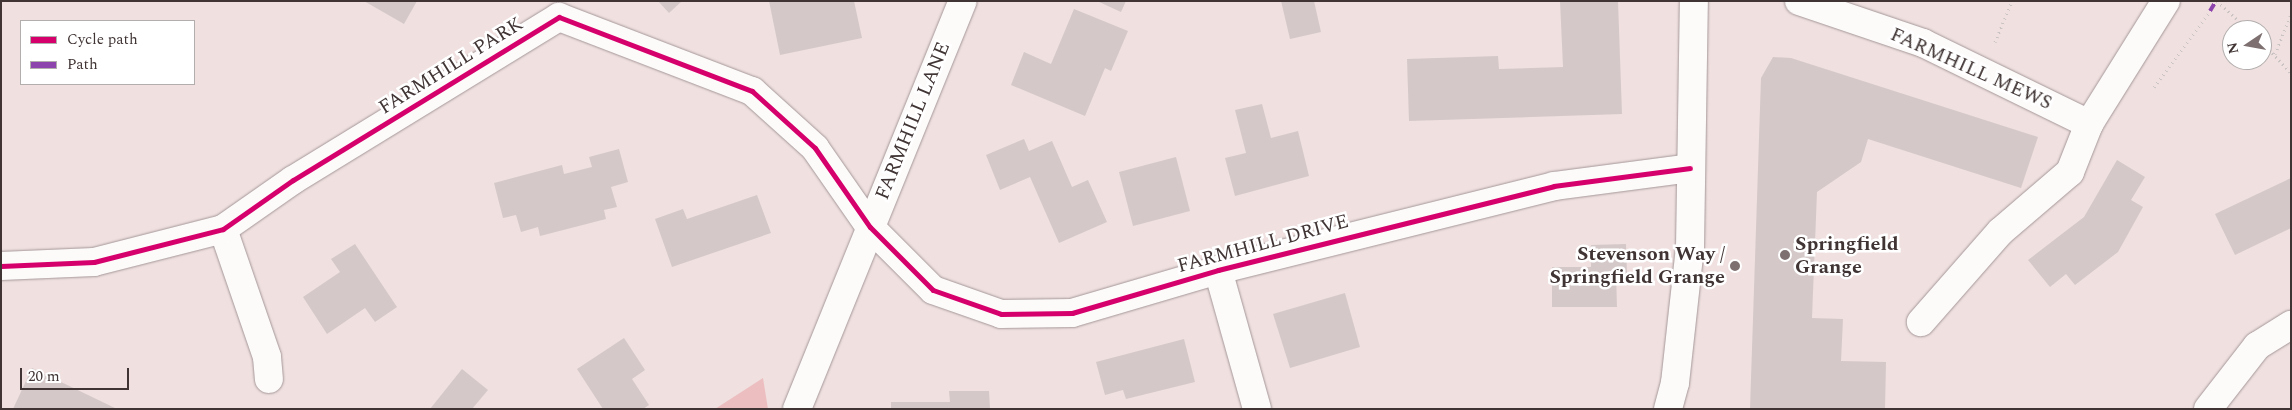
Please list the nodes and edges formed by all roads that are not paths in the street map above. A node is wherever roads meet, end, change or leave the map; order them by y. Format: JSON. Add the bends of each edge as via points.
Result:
{"nodes":[{"id":1,"x":963,"y":1,"type":"edge"},
{"id":2,"x":1694,"y":1,"type":"edge"},
{"id":3,"x":1799,"y":1,"type":"edge"},
{"id":4,"x":2166,"y":1,"type":"edge"},
{"id":5,"x":558,"y":9,"type":"edge"},
{"id":6,"x":1855,"y":10,"type":"edge"},
{"id":7,"x":2088,"y":124,"type":"junction"},
{"id":8,"x":1690,"y":168,"type":"junction"},
{"id":9,"x":870,"y":227,"type":"junction"},
{"id":10,"x":223,"y":229,"type":"junction"},
{"id":11,"x":1,"y":266,"type":"edge"},
{"id":12,"x":1218,"y":270,"type":"junction"},
{"id":13,"x":1921,"y":322,"type":"dead end"},
{"id":14,"x":2291,"y":325,"type":"edge"},
{"id":15,"x":269,"y":379,"type":"dead end"},
{"id":16,"x":797,"y":409,"type":"edge"},
{"id":17,"x":1257,"y":409,"type":"edge"},
{"id":18,"x":1668,"y":409,"type":"edge"},
{"id":19,"x":2208,"y":409,"type":"edge"}],
"edges":[{"from":1,"to":9,"type":"street","name":"FARMHILL LANE"},
{"from":2,"to":8,"type":"street"},
{"from":3,"to":6,"type":"street","name":"FARMHILL MEWS"},
{"from":4,"to":7,"type":"street"},
{"from":5,"to":9,"type":"street","name":"FARMHILL PARK","via":[[752,91],[815,148]]},
{"from":5,"to":10,"type":"street","name":"FARMHILL PARK","via":[[293,180]]},
{"from":6,"to":7,"type":"street","name":"FARMHILL MEWS"},
{"from":7,"to":13,"type":"street","via":[[2070,172],[2000,232]]},
{"from":8,"to":12,"type":"street","name":"FARMHILL DRIVE","via":[[1554,186]]},
{"from":8,"to":18,"type":"street","via":[[1690,248],[1685,312]]},
{"from":9,"to":12,"type":"street","name":"FARMHILL DRIVE","via":[[933,290],[1002,314],[1072,313]]},
{"from":9,"to":16,"type":"street","name":"FARMHILL LANE"},
{"from":10,"to":11,"type":"street","name":"FARMHILL PARK","via":[[94,262]]},
{"from":10,"to":15,"type":"street","via":[[267,358]]},
{"from":12,"to":17,"type":"street"},
{"from":14,"to":19,"type":"street","via":[[2257,346]]}]}
